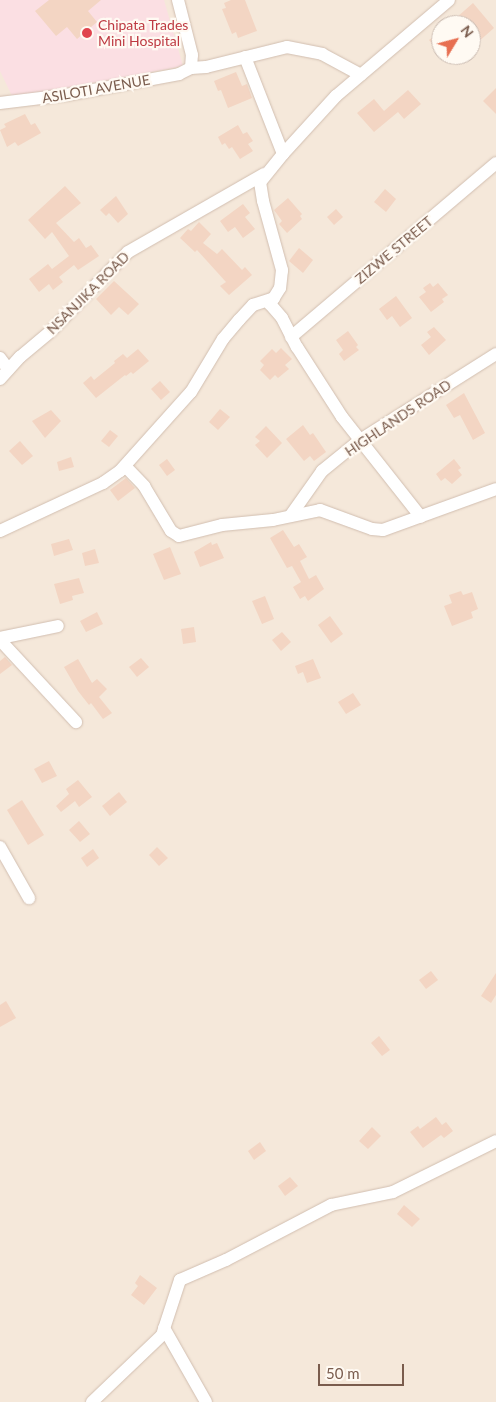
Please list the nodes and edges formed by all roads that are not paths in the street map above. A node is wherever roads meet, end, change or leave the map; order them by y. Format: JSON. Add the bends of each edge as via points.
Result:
{"nodes":[{"id":1,"x":178,"y":0,"type":"edge"},
{"id":2,"x":449,"y":0,"type":"edge"},
{"id":3,"x":245,"y":57,"type":"junction"},
{"id":4,"x":191,"y":68,"type":"junction"},
{"id":5,"x":361,"y":75,"type":"junction"},
{"id":6,"x":0,"y":103,"type":"edge"},
{"id":7,"x":283,"y":154,"type":"junction"},
{"id":8,"x":496,"y":163,"type":"edge"},
{"id":9,"x":264,"y":174,"type":"junction"},
{"id":10,"x":274,"y":298,"type":"junction"},
{"id":11,"x":291,"y":337,"type":"junction"},
{"id":12,"x":496,"y":354,"type":"edge"},
{"id":13,"x":0,"y":358,"type":"edge"},
{"id":14,"x":4,"y":374,"type":"edge"},
{"id":15,"x":360,"y":440,"type":"junction"},
{"id":16,"x":125,"y":466,"type":"junction"},
{"id":17,"x":496,"y":489,"type":"edge"},
{"id":18,"x":291,"y":515,"type":"junction"},
{"id":19,"x":421,"y":517,"type":"junction"},
{"id":20,"x":0,"y":531,"type":"edge"},
{"id":21,"x":58,"y":626,"type":"dead end"},
{"id":22,"x":0,"y":639,"type":"edge"},
{"id":23,"x":76,"y":722,"type":"dead end"},
{"id":24,"x":0,"y":847,"type":"edge"},
{"id":25,"x":29,"y":898,"type":"dead end"},
{"id":26,"x":496,"y":1141,"type":"edge"},
{"id":27,"x":164,"y":1328,"type":"junction"},
{"id":28,"x":92,"y":1402,"type":"edge"},
{"id":29,"x":206,"y":1402,"type":"edge"}],
"edges":[{"from":1,"to":4,"type":"street","via":[[192,55]]},
{"from":2,"to":5,"type":"street"},
{"from":3,"to":4,"type":"street","name":"ASILOTI AVENUE"},
{"from":3,"to":5,"type":"street","name":"ASILOTI AVENUE","via":[[287,47],[322,54]]},
{"from":3,"to":7,"type":"street"},
{"from":4,"to":6,"type":"street","name":"ASILOTI AVENUE","via":[[179,74],[66,95]]},
{"from":5,"to":7,"type":"street","via":[[336,96]]},
{"from":7,"to":9,"type":"street","name":"NSANJIKA ROAD"},
{"from":8,"to":11,"type":"street","name":"ZIZWE STREET"},
{"from":9,"to":10,"type":"street","via":[[260,182],[261,194],[282,270],[282,282]]},
{"from":9,"to":14,"type":"street","name":"NSANJIKA ROAD","via":[[128,252],[52,331]]},
{"from":10,"to":11,"type":"street","via":[[270,304],[282,318]]},
{"from":10,"to":16,"type":"street","via":[[253,305],[239,320],[223,339],[191,392]]},
{"from":11,"to":15,"type":"street"},
{"from":12,"to":15,"type":"street","name":"HIGHLANDS ROAD"},
{"from":13,"to":14,"type":"street"},
{"from":15,"to":18,"type":"street","name":"HIGHLANDS ROAD","via":[[322,471]]},
{"from":15,"to":19,"type":"street"},
{"from":16,"to":18,"type":"street","via":[[144,486],[176,535]]},
{"from":16,"to":20,"type":"street","via":[[103,483]]},
{"from":17,"to":19,"type":"street"},
{"from":18,"to":19,"type":"street","via":[[327,511],[377,530]]},
{"from":21,"to":22,"type":"street"},
{"from":22,"to":23,"type":"street"},
{"from":24,"to":25,"type":"street"},
{"from":26,"to":27,"type":"street","via":[[393,1192],[331,1205],[226,1260],[180,1280]]},
{"from":27,"to":28,"type":"street","via":[[162,1335]]},
{"from":27,"to":29,"type":"street"}]}
